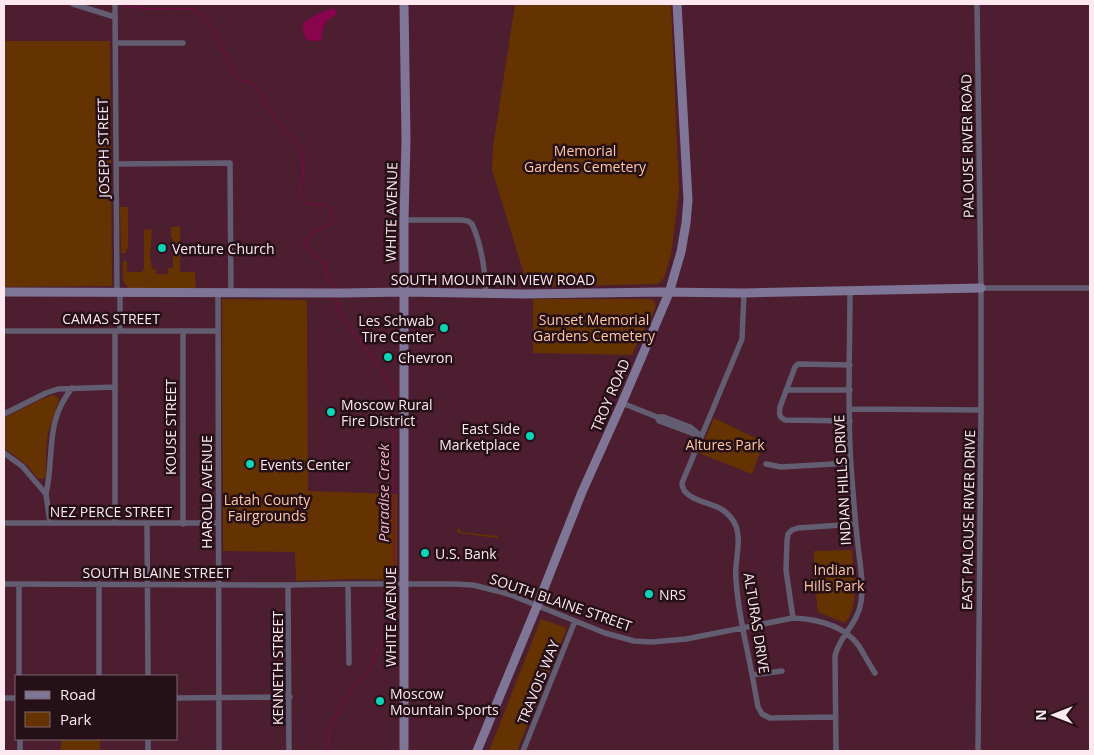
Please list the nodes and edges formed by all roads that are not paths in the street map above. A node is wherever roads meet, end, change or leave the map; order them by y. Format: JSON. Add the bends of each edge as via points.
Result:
{"nodes":[{"id":1,"x":72,"y":4,"type":"edge"},
{"id":2,"x":404,"y":4,"type":"edge"},
{"id":3,"x":677,"y":4,"type":"edge"},
{"id":4,"x":977,"y":4,"type":"edge"},
{"id":5,"x":115,"y":6,"type":"edge"},
{"id":6,"x":115,"y":17,"type":"junction"},
{"id":7,"x":115,"y":43,"type":"junction"},
{"id":8,"x":183,"y":43,"type":"dead end"},
{"id":9,"x":116,"y":164,"type":"junction"},
{"id":10,"x":404,"y":220,"type":"junction"},
{"id":11,"x":981,"y":288,"type":"junction"},
{"id":12,"x":1090,"y":288,"type":"edge"},
{"id":13,"x":850,"y":291,"type":"junction"},
{"id":14,"x":4,"y":292,"type":"edge"},
{"id":15,"x":118,"y":292,"type":"junction"},
{"id":16,"x":404,"y":292,"type":"junction"},
{"id":17,"x":218,"y":293,"type":"junction"},
{"id":18,"x":230,"y":293,"type":"junction"},
{"id":19,"x":486,"y":293,"type":"junction"},
{"id":20,"x":669,"y":293,"type":"junction"},
{"id":21,"x":744,"y":293,"type":"junction"},
{"id":22,"x":4,"y":331,"type":"edge"},
{"id":23,"x":118,"y":331,"type":"junction"},
{"id":24,"x":183,"y":331,"type":"junction"},
{"id":25,"x":218,"y":331,"type":"junction"},
{"id":26,"x":850,"y":365,"type":"junction"},
{"id":27,"x":115,"y":387,"type":"junction"},
{"id":28,"x":72,"y":388,"type":"junction"},
{"id":29,"x":786,"y":390,"type":"junction"},
{"id":30,"x":850,"y":390,"type":"junction"},
{"id":31,"x":622,"y":402,"type":"junction"},
{"id":32,"x":850,"y":409,"type":"junction"},
{"id":33,"x":982,"y":410,"type":"junction"},
{"id":34,"x":4,"y":414,"type":"edge"},
{"id":35,"x":850,"y":421,"type":"junction"},
{"id":36,"x":702,"y":436,"type":"junction"},
{"id":37,"x":4,"y":452,"type":"edge"},
{"id":38,"x":766,"y":464,"type":"dead end"},
{"id":39,"x":851,"y":464,"type":"junction"},
{"id":40,"x":46,"y":494,"type":"junction"},
{"id":41,"x":4,"y":523,"type":"edge"},
{"id":42,"x":50,"y":523,"type":"junction"},
{"id":43,"x":115,"y":523,"type":"junction"},
{"id":44,"x":218,"y":523,"type":"junction"},
{"id":45,"x":147,"y":524,"type":"junction"},
{"id":46,"x":183,"y":524,"type":"junction"},
{"id":47,"x":856,"y":524,"type":"junction"},
{"id":48,"x":4,"y":584,"type":"edge"},
{"id":49,"x":19,"y":584,"type":"junction"},
{"id":50,"x":99,"y":584,"type":"junction"},
{"id":51,"x":146,"y":584,"type":"junction"},
{"id":52,"x":348,"y":584,"type":"junction"},
{"id":53,"x":402,"y":584,"type":"junction"},
{"id":54,"x":219,"y":585,"type":"junction"},
{"id":55,"x":288,"y":585,"type":"junction"},
{"id":56,"x":537,"y":606,"type":"junction"},
{"id":57,"x":793,"y":618,"type":"junction"},
{"id":58,"x":575,"y":621,"type":"junction"},
{"id":59,"x":743,"y":628,"type":"junction"},
{"id":60,"x":846,"y":634,"type":"junction"},
{"id":61,"x":349,"y":663,"type":"dead end"},
{"id":62,"x":782,"y":671,"type":"dead end"},
{"id":63,"x":874,"y":673,"type":"dead end"},
{"id":64,"x":19,"y":675,"type":"edge"},
{"id":65,"x":99,"y":675,"type":"edge"},
{"id":66,"x":148,"y":675,"type":"edge"},
{"id":67,"x":752,"y":675,"type":"junction"},
{"id":68,"x":290,"y":697,"type":"junction"},
{"id":69,"x":178,"y":698,"type":"edge"},
{"id":70,"x":218,"y":698,"type":"junction"},
{"id":71,"x":835,"y":717,"type":"junction"},
{"id":72,"x":219,"y":751,"type":"edge"},
{"id":73,"x":289,"y":751,"type":"edge"},
{"id":74,"x":404,"y":751,"type":"edge"},
{"id":75,"x":477,"y":751,"type":"edge"},
{"id":76,"x":524,"y":751,"type":"edge"},
{"id":77,"x":836,"y":751,"type":"edge"},
{"id":78,"x":978,"y":751,"type":"edge"}],
"edges":[{"from":1,"to":6,"type":"street"},
{"from":2,"to":10,"type":"street","name":"WHITE AVENUE"},
{"from":3,"to":20,"type":"street","name":"TROY ROAD","via":[[687,212],[681,252]]},
{"from":4,"to":11,"type":"street","name":"PALOUSE RIVER ROAD"},
{"from":5,"to":6,"type":"street","name":"JOSEPH STREET"},
{"from":6,"to":7,"type":"street","name":"JOSEPH STREET"},
{"from":7,"to":8,"type":"street"},
{"from":7,"to":9,"type":"street","name":"JOSEPH STREET"},
{"from":9,"to":15,"type":"street","name":"JOSEPH STREET"},
{"from":9,"to":18,"type":"street","via":[[230,163]]},
{"from":10,"to":16,"type":"street","name":"WHITE AVENUE"},
{"from":10,"to":19,"type":"street","via":[[466,221],[472,224],[481,252]]},
{"from":11,"to":12,"type":"street"},
{"from":11,"to":13,"type":"street","name":"SOUTH MOUNTAIN VIEW ROAD"},
{"from":11,"to":33,"type":"street","name":"EAST PALOUSE RIVER DRIVE"},
{"from":13,"to":21,"type":"street","name":"SOUTH MOUNTAIN VIEW ROAD"},
{"from":13,"to":26,"type":"street","name":"INDIAN HILLS DRIVE"},
{"from":14,"to":15,"type":"street","name":"SOUTH MOUNTAIN VIEW ROAD"},
{"from":15,"to":17,"type":"street","name":"SOUTH MOUNTAIN VIEW ROAD"},
{"from":15,"to":23,"type":"street","name":"JOSEPH STREET"},
{"from":16,"to":18,"type":"street","name":"SOUTH MOUNTAIN VIEW ROAD"},
{"from":16,"to":19,"type":"street","name":"SOUTH MOUNTAIN VIEW ROAD"},
{"from":16,"to":53,"type":"street","name":"WHITE AVENUE"},
{"from":17,"to":18,"type":"street","name":"SOUTH MOUNTAIN VIEW ROAD"},
{"from":17,"to":25,"type":"street","name":"HAROLD AVENUE"},
{"from":19,"to":20,"type":"street","name":"SOUTH MOUNTAIN VIEW ROAD"},
{"from":20,"to":21,"type":"street","name":"SOUTH MOUNTAIN VIEW ROAD"},
{"from":20,"to":31,"type":"street","name":"TROY ROAD"},
{"from":21,"to":36,"type":"street","name":"ALTURAS DRIVE","via":[[742,339]]},
{"from":22,"to":23,"type":"street","name":"CAMAS STREET"},
{"from":23,"to":24,"type":"street","name":"CAMAS STREET"},
{"from":23,"to":27,"type":"street","name":"JOSEPH STREET"},
{"from":24,"to":25,"type":"street","name":"CAMAS STREET"},
{"from":24,"to":46,"type":"street","name":"KOUSE STREET"},
{"from":25,"to":44,"type":"street","name":"HAROLD AVENUE"},
{"from":26,"to":29,"type":"street","via":[[798,364]]},
{"from":26,"to":30,"type":"street","name":"INDIAN HILLS DRIVE"},
{"from":27,"to":28,"type":"street"},
{"from":27,"to":43,"type":"street","name":"JOSEPH STREET"},
{"from":28,"to":34,"type":"street","via":[[46,393]]},
{"from":28,"to":40,"type":"street","via":[[55,419]]},
{"from":29,"to":30,"type":"street"},
{"from":29,"to":35,"type":"street","via":[[779,413],[785,420]]},
{"from":30,"to":32,"type":"street","name":"INDIAN HILLS DRIVE"},
{"from":31,"to":36,"type":"street","via":[[657,417],[659,421]]},
{"from":31,"to":56,"type":"street","name":"TROY ROAD"},
{"from":32,"to":33,"type":"street"},
{"from":32,"to":35,"type":"street","name":"INDIAN HILLS DRIVE"},
{"from":33,"to":78,"type":"street","name":"EAST PALOUSE RIVER DRIVE"},
{"from":35,"to":39,"type":"street","name":"INDIAN HILLS DRIVE"},
{"from":36,"to":59,"type":"street","name":"ALTURAS DRIVE","via":[[682,487],[692,497],[722,509],[735,524],[738,534],[735,578]]},
{"from":37,"to":40,"type":"street","via":[[22,466]]},
{"from":38,"to":39,"type":"street","via":[[781,467]]},
{"from":39,"to":47,"type":"street","name":"INDIAN HILLS DRIVE"},
{"from":40,"to":42,"type":"street"},
{"from":41,"to":42,"type":"street","name":"NEZ PERCE STREET"},
{"from":42,"to":43,"type":"street","name":"NEZ PERCE STREET"},
{"from":43,"to":45,"type":"street","name":"NEZ PERCE STREET"},
{"from":44,"to":46,"type":"street","name":"NEZ PERCE STREET"},
{"from":44,"to":54,"type":"street","name":"HAROLD AVENUE"},
{"from":45,"to":46,"type":"street","name":"NEZ PERCE STREET"},
{"from":45,"to":51,"type":"street"},
{"from":47,"to":57,"type":"street","via":[[798,528],[788,534],[786,570]]},
{"from":47,"to":60,"type":"street","name":"INDIAN HILLS DRIVE","via":[[861,604]]},
{"from":48,"to":49,"type":"street","name":"SOUTH BLAINE STREET"},
{"from":49,"to":50,"type":"street","name":"SOUTH BLAINE STREET"},
{"from":49,"to":64,"type":"street"},
{"from":50,"to":51,"type":"street","name":"SOUTH BLAINE STREET"},
{"from":50,"to":65,"type":"street"},
{"from":51,"to":54,"type":"street","name":"SOUTH BLAINE STREET"},
{"from":51,"to":66,"type":"street"},
{"from":52,"to":53,"type":"street","name":"SOUTH BLAINE STREET"},
{"from":52,"to":55,"type":"street","name":"SOUTH BLAINE STREET"},
{"from":52,"to":61,"type":"street"},
{"from":53,"to":56,"type":"street","name":"SOUTH BLAINE STREET","via":[[473,585]]},
{"from":53,"to":74,"type":"street","name":"WHITE AVENUE"},
{"from":54,"to":55,"type":"street","name":"SOUTH BLAINE STREET"},
{"from":54,"to":70,"type":"street","name":"HAROLD AVENUE"},
{"from":55,"to":68,"type":"street","name":"KENNETH STREET"},
{"from":56,"to":58,"type":"street","name":"SOUTH BLAINE STREET"},
{"from":56,"to":75,"type":"street","name":"TROY ROAD"},
{"from":57,"to":59,"type":"street","name":"SOUTH BLAINE STREET"},
{"from":57,"to":60,"type":"street","name":"SOUTH BLAINE STREET","via":[[822,622]]},
{"from":58,"to":59,"type":"street","name":"SOUTH BLAINE STREET","via":[[634,641],[652,642]]},
{"from":58,"to":76,"type":"street","name":"TRAVOIS WAY"},
{"from":59,"to":67,"type":"street","name":"ALTURAS DRIVE"},
{"from":60,"to":63,"type":"street","name":"SOUTH BLAINE STREET","via":[[858,644]]},
{"from":60,"to":71,"type":"street","name":"INDIAN HILLS DRIVE","via":[[835,656]]},
{"from":62,"to":67,"type":"street"},
{"from":67,"to":71,"type":"street","name":"ALTURAS DRIVE","via":[[762,714],[779,719]]},
{"from":68,"to":70,"type":"street"},
{"from":68,"to":73,"type":"street","name":"KENNETH STREET"},
{"from":69,"to":70,"type":"street"},
{"from":70,"to":72,"type":"street","name":"HAROLD AVENUE"},
{"from":71,"to":77,"type":"street","name":"INDIAN HILLS DRIVE"}]}
